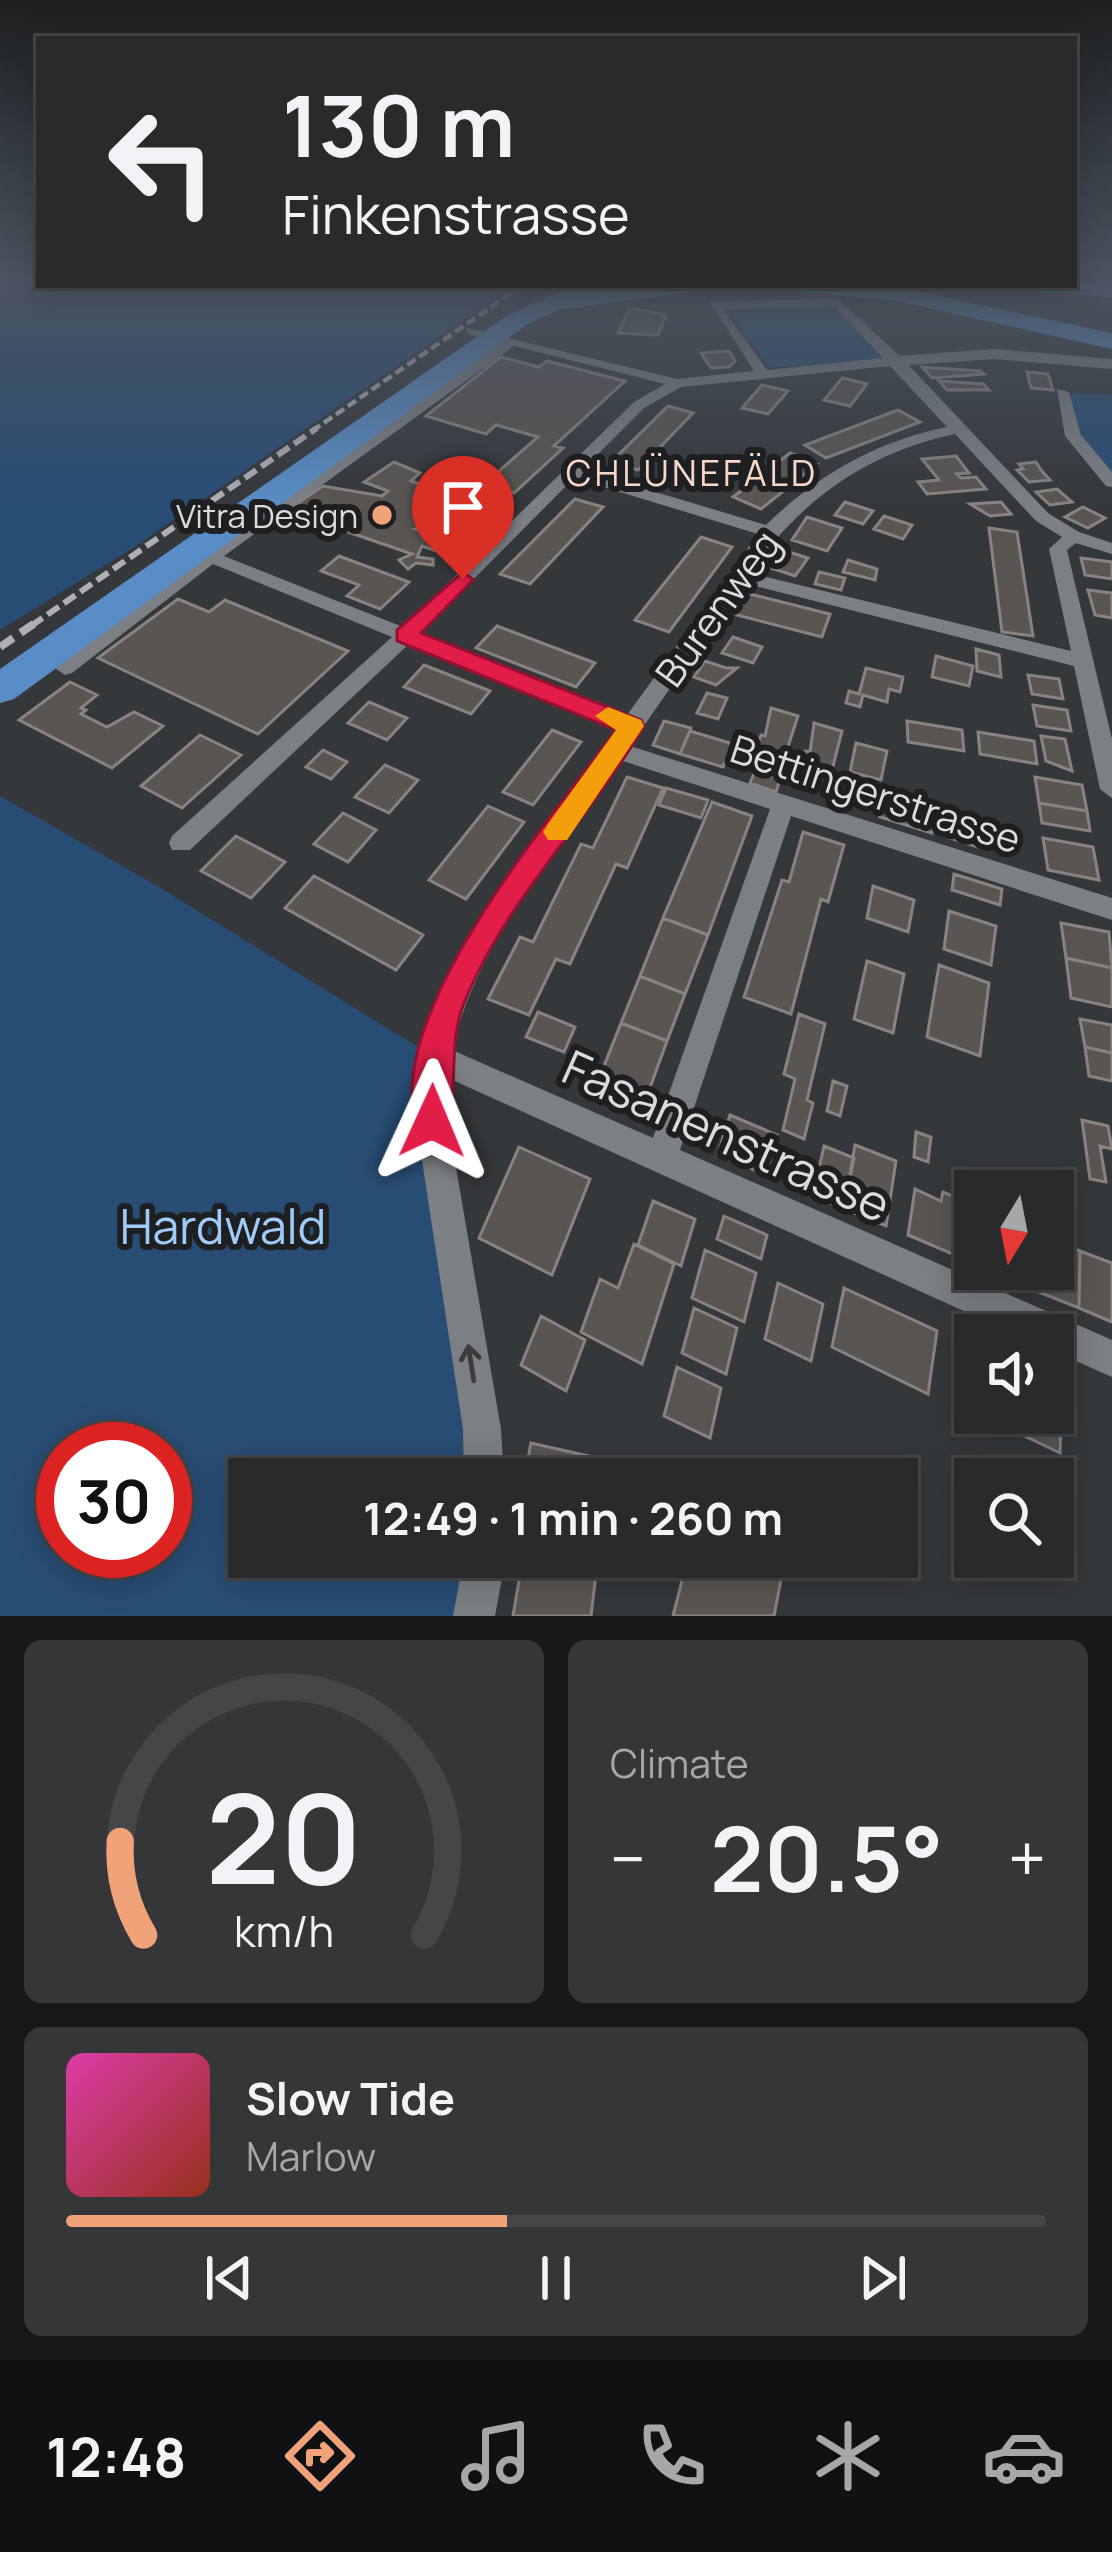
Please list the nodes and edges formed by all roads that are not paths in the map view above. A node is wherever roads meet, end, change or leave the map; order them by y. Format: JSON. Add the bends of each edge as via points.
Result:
{"nodes":[{"id":1,"x":467,"y":353,"type":"edge"},
{"id":2,"x":468,"y":353,"type":"edge"},
{"id":3,"x":470,"y":353,"type":"edge"},
{"id":4,"x":554,"y":353,"type":"edge"},
{"id":5,"x":749,"y":353,"type":"edge"},
{"id":6,"x":889,"y":353,"type":"edge"},
{"id":7,"x":897,"y":361,"type":"junction"},
{"id":8,"x":1112,"y":364,"type":"edge"},
{"id":9,"x":763,"y":373,"type":"junction"},
{"id":10,"x":677,"y":383,"type":"junction"},
{"id":11,"x":1062,"y":392,"type":"dead end"},
{"id":12,"x":959,"y":429,"type":"junction"},
{"id":13,"x":570,"y":472,"type":"junction"},
{"id":14,"x":1112,"y":482,"type":"edge"},
{"id":15,"x":769,"y":532,"type":"junction"},
{"id":16,"x":1073,"y":536,"type":"junction"},
{"id":17,"x":1112,"y":549,"type":"edge"},
{"id":18,"x":211,"y":556,"type":"junction"},
{"id":19,"x":739,"y":576,"type":"junction"},
{"id":20,"x":405,"y":636,"type":"junction"},
{"id":21,"x":1083,"y":661,"type":"junction"},
{"id":22,"x":0,"y":667,"type":"edge"},
{"id":23,"x":65,"y":668,"type":"dead end"},
{"id":24,"x":0,"y":689,"type":"edge"},
{"id":25,"x":632,"y":726,"type":"junction"},
{"id":26,"x":616,"y":750,"type":"junction"},
{"id":27,"x":1112,"y":789,"type":"edge"},
{"id":28,"x":783,"y":805,"type":"junction"},
{"id":29,"x":181,"y":843,"type":"dead end"},
{"id":30,"x":1112,"y":909,"type":"edge"},
{"id":31,"x":434,"y":1058,"type":"junction"},
{"id":32,"x":662,"y":1157,"type":"junction"},
{"id":33,"x":1112,"y":1359,"type":"edge"},
{"id":34,"x":483,"y":1458,"type":"edge"},
{"id":35,"x":481,"y":1578,"type":"edge"},
{"id":36,"x":474,"y":1616,"type":"edge"}],
"edges":[{"from":1,"to":22,"type":"highway"},
{"from":2,"to":24,"type":"highway"},
{"from":3,"to":18,"type":"street"},
{"from":4,"to":10,"type":"street"},
{"from":5,"to":9,"type":"street"},
{"from":6,"to":7,"type":"street"},
{"from":7,"to":8,"type":"street","via":[[994,354]]},
{"from":7,"to":9,"type":"street"},
{"from":7,"to":12,"type":"street"},
{"from":9,"to":10,"type":"street"},
{"from":10,"to":13,"type":"street","via":[[639,405]]},
{"from":11,"to":14,"type":"street","via":[[1073,436]]},
{"from":12,"to":15,"type":"street","name":"Burenweg","via":[[844,471]]},
{"from":12,"to":16,"type":"street","via":[[1042,518]]},
{"from":13,"to":15,"type":"street"},
{"from":13,"to":20,"type":"street"},
{"from":15,"to":19,"type":"street","name":"Burenweg"},
{"from":16,"to":17,"type":"street"},
{"from":16,"to":21,"type":"street","via":[[1058,549]]},
{"from":18,"to":20,"type":"street"},
{"from":18,"to":23,"type":"street"},
{"from":19,"to":21,"type":"street"},
{"from":19,"to":25,"type":"street","name":"Burenweg"},
{"from":20,"to":25,"type":"street"},
{"from":20,"to":29,"type":"street"},
{"from":21,"to":27,"type":"street"},
{"from":25,"to":26,"type":"street","name":"Burenweg"},
{"from":26,"to":28,"type":"street","name":"Bettingerstrasse"},
{"from":26,"to":31,"type":"street","name":"Burenweg","via":[[482,937],[447,1005]]},
{"from":28,"to":30,"type":"street","name":"Bettingerstrasse"},
{"from":28,"to":32,"type":"street"},
{"from":31,"to":32,"type":"street","name":"Fasanenstrasse"},
{"from":34,"to":31,"type":"street","name":"Burenweg","one_way":true,"via":[[432,1121]]},
{"from":32,"to":33,"type":"street","name":"Fasanenstrasse"},
{"from":35,"to":36,"type":"street"}]}
